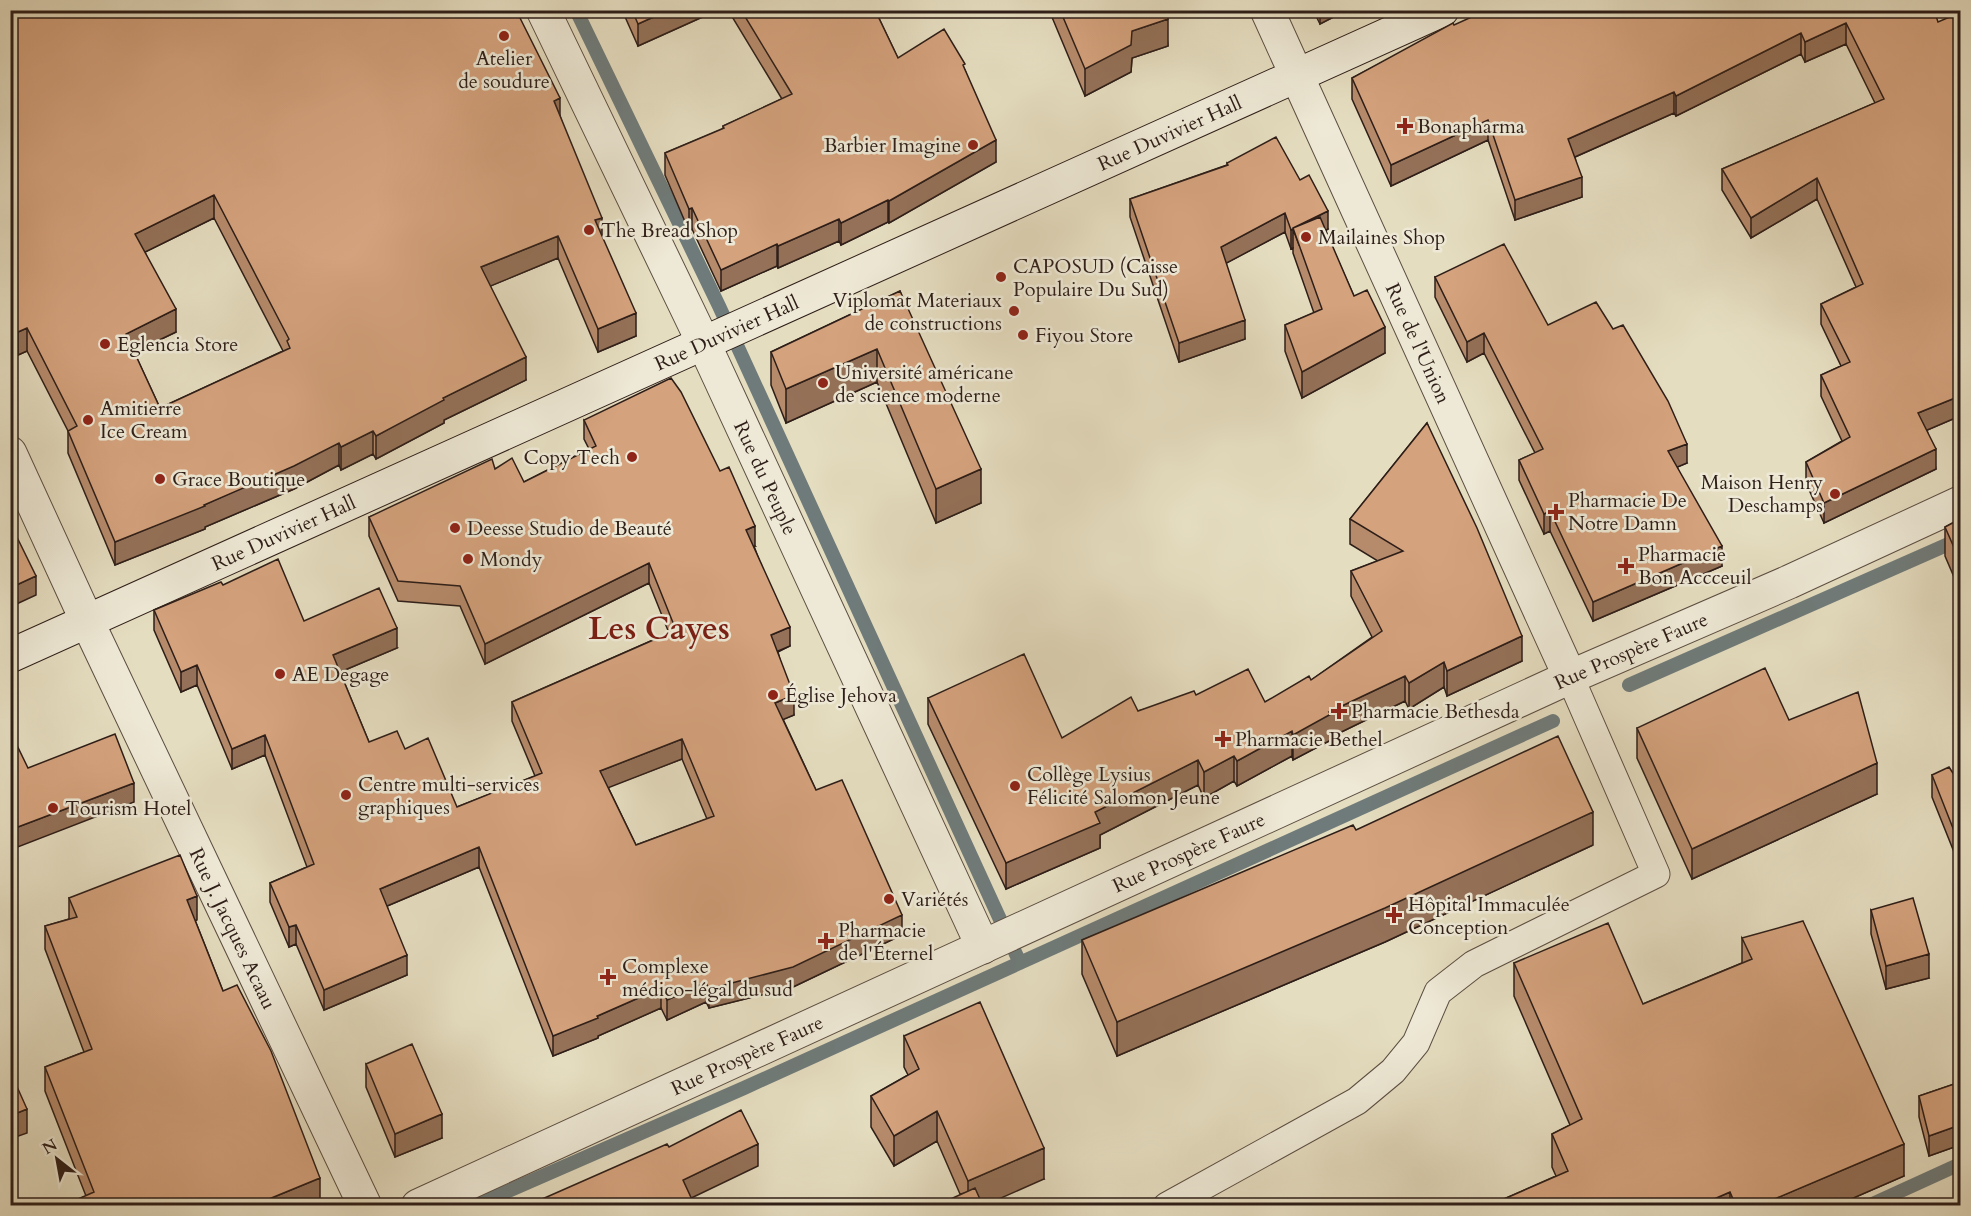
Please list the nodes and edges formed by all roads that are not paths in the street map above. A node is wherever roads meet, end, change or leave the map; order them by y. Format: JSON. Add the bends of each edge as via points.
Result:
{"nodes":[{"id":1,"x":543,"y":10,"type":"edge"},
{"id":2,"x":1267,"y":10,"type":"edge"},
{"id":3,"x":1442,"y":10,"type":"edge"},
{"id":4,"x":1298,"y":75,"type":"junction"},
{"id":5,"x":705,"y":344,"type":"junction"},
{"id":6,"x":10,"y":453,"type":"edge"},
{"id":7,"x":1960,"y":502,"type":"edge"},
{"id":8,"x":87,"y":621,"type":"junction"},
{"id":9,"x":10,"y":656,"type":"edge"},
{"id":10,"x":1570,"y":677,"type":"junction"},
{"id":11,"x":983,"y":946,"type":"junction"},
{"id":12,"x":365,"y":1206,"type":"edge"},
{"id":13,"x":418,"y":1206,"type":"edge"},
{"id":14,"x":1167,"y":1206,"type":"edge"}],
"edges":[{"from":1,"to":5,"type":"street","name":"Rue du Peuple"},
{"from":2,"to":4,"type":"street","name":"Rue de l'Union"},
{"from":3,"to":4,"type":"street","name":"Rue Duvivier Hall"},
{"from":4,"to":5,"type":"street","name":"Rue Duvivier Hall"},
{"from":4,"to":10,"type":"street","name":"Rue de l'Union"},
{"from":5,"to":8,"type":"street","name":"Rue Duvivier Hall"},
{"from":5,"to":11,"type":"street","name":"Rue du Peuple"},
{"from":6,"to":8,"type":"street","name":"Rue J. Jacques Acaau"},
{"from":7,"to":10,"type":"street","name":"Rue Prospère Faure"},
{"from":8,"to":9,"type":"street","name":"Rue Duvivier Hall"},
{"from":8,"to":12,"type":"street","name":"Rue J. Jacques Acaau"},
{"from":10,"to":11,"type":"street","name":"Rue Prospère Faure"},
{"from":10,"to":14,"type":"lane","via":[[1656,874],[1474,964],[1438,992],[1416,1043],[1393,1071],[1357,1101]]},
{"from":11,"to":13,"type":"street","name":"Rue Prospère Faure"}]}
